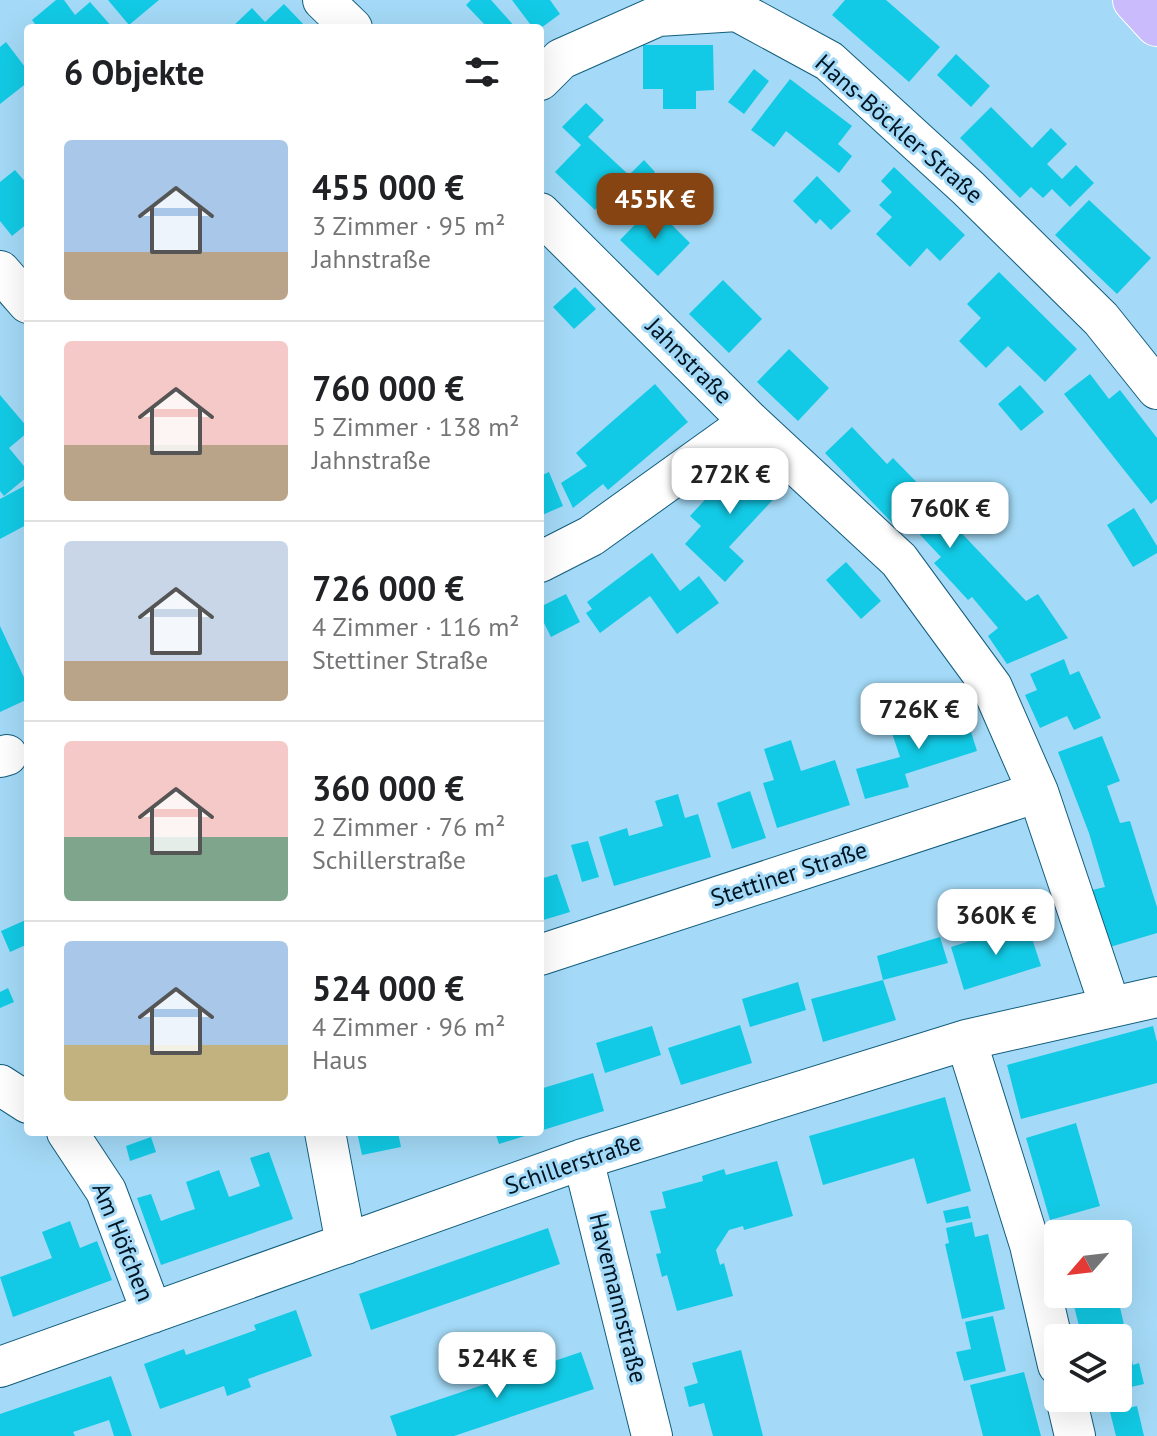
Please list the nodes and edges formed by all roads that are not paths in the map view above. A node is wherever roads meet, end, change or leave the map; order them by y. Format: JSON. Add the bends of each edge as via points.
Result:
{"nodes":[{"id":1,"x":323,"y":0,"type":"edge"},
{"id":2,"x":1135,"y":0,"type":"edge"},
{"id":3,"x":348,"y":24,"type":"edge"},
{"id":4,"x":1157,"y":24,"type":"edge"},
{"id":5,"x":544,"y":76,"type":"edge"},
{"id":6,"x":544,"y":217,"type":"edge"},
{"id":7,"x":0,"y":271,"type":"edge"},
{"id":8,"x":24,"y":298,"type":"edge"},
{"id":9,"x":1157,"y":389,"type":"edge"},
{"id":10,"x":750,"y":422,"type":"junction"},
{"id":11,"x":544,"y":560,"type":"edge"},
{"id":12,"x":1038,"y":792,"type":"junction"},
{"id":13,"x":544,"y":954,"type":"edge"},
{"id":14,"x":1157,"y":997,"type":"edge"},
{"id":15,"x":1110,"y":1006,"type":"junction"},
{"id":16,"x":966,"y":1040,"type":"junction"},
{"id":17,"x":0,"y":1085,"type":"edge"},
{"id":18,"x":24,"y":1100,"type":"edge"},
{"id":19,"x":70,"y":1136,"type":"edge"},
{"id":20,"x":326,"y":1136,"type":"edge"},
{"id":21,"x":583,"y":1159,"type":"junction"},
{"id":22,"x":346,"y":1244,"type":"junction"},
{"id":23,"x":152,"y":1313,"type":"junction"},
{"id":24,"x":1048,"y":1324,"type":"edge"},
{"id":25,"x":0,"y":1367,"type":"edge"},
{"id":26,"x":1069,"y":1412,"type":"edge"},
{"id":27,"x":652,"y":1436,"type":"edge"},
{"id":28,"x":1075,"y":1436,"type":"edge"}],
"edges":[{"from":1,"to":3,"type":"street"},
{"from":2,"to":4,"type":"main road"},
{"from":5,"to":9,"type":"street","name":"Hans-Böckler-Straße","via":[[561,59],[658,16],[737,11],[829,61],[1101,319]]},
{"from":6,"to":10,"type":"street","name":"Jahnstraße"},
{"from":7,"to":8,"type":"street"},
{"from":10,"to":11,"type":"street","via":[[591,536]]},
{"from":10,"to":12,"type":"street","name":"Jahnstraße","via":[[899,560],[992,687]]},
{"from":12,"to":13,"type":"street","name":"Stettiner Straße"},
{"from":12,"to":15,"type":"street","name":"Jahnstraße"},
{"from":14,"to":15,"type":"street","name":"Schillerstraße"},
{"from":15,"to":16,"type":"street","name":"Schillerstraße"},
{"from":16,"to":21,"type":"street","name":"Schillerstraße"},
{"from":16,"to":24,"type":"street","via":[[1030,1245]]},
{"from":17,"to":18,"type":"street"},
{"from":19,"to":23,"type":"street","name":"Am Höfchen","via":[[106,1191]]},
{"from":20,"to":22,"type":"street"},
{"from":21,"to":22,"type":"street","name":"Schillerstraße"},
{"from":21,"to":27,"type":"street","name":"Havemannstraße"},
{"from":22,"to":23,"type":"street","name":"Schillerstraße"},
{"from":23,"to":25,"type":"street","name":"Schillerstraße"},
{"from":26,"to":28,"type":"street"}]}
